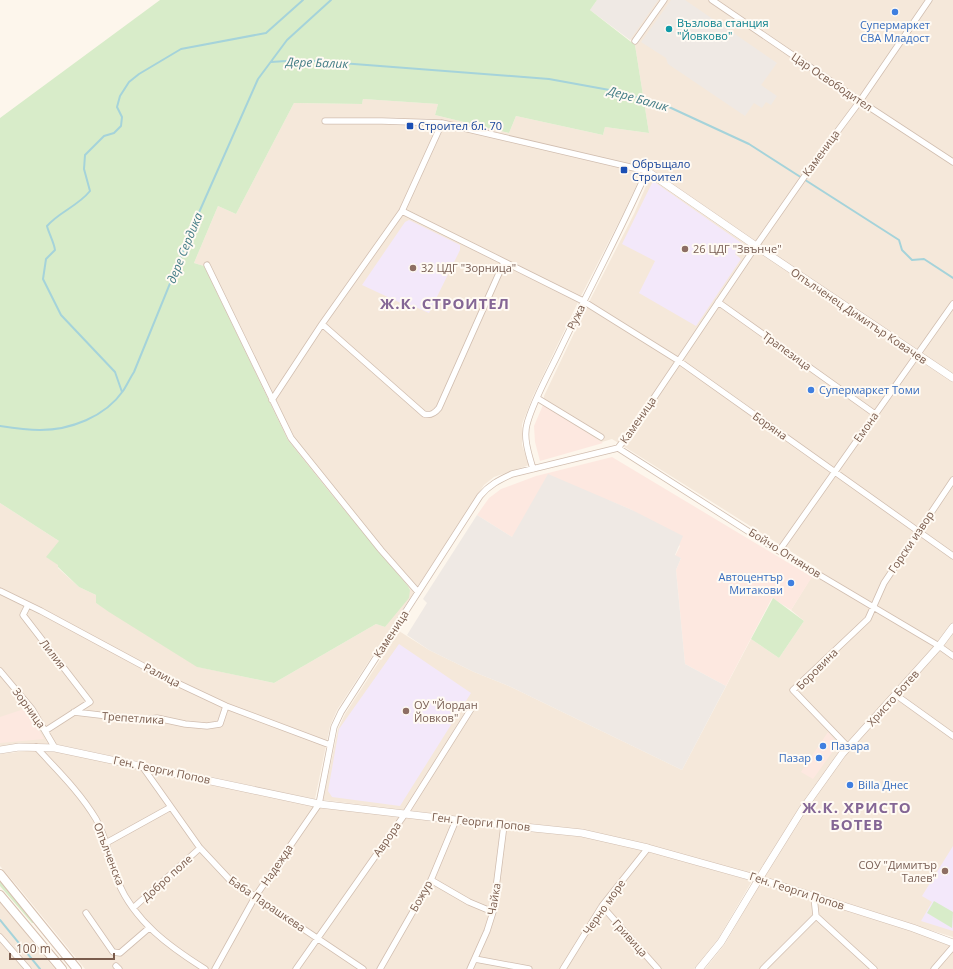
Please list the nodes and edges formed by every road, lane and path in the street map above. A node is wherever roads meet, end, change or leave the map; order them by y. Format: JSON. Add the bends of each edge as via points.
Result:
{"nodes":[{"id":1,"x":664,"y":0,"type":"edge"},
{"id":2,"x":712,"y":0,"type":"edge"},
{"id":3,"x":929,"y":0,"type":"edge"},
{"id":4,"x":635,"y":41,"type":"dead end"},
{"id":5,"x":860,"y":101,"type":"junction"},
{"id":6,"x":325,"y":122,"type":"dead end"},
{"id":7,"x":442,"y":123,"type":"junction"},
{"id":8,"x":953,"y":162,"type":"edge"},
{"id":9,"x":647,"y":171,"type":"junction"},
{"id":10,"x":402,"y":211,"type":"junction"},
{"id":11,"x":756,"y":246,"type":"junction"},
{"id":12,"x":504,"y":262,"type":"junction"},
{"id":13,"x":207,"y":265,"type":"dead end"},
{"id":14,"x":583,"y":302,"type":"junction"},
{"id":15,"x":718,"y":302,"type":"junction"},
{"id":16,"x":953,"y":304,"type":"edge"},
{"id":17,"x":322,"y":324,"type":"junction"},
{"id":18,"x":917,"y":354,"type":"junction"},
{"id":19,"x":679,"y":361,"type":"junction"},
{"id":20,"x":953,"y":378,"type":"edge"},
{"id":21,"x":537,"y":398,"type":"junction"},
{"id":22,"x":272,"y":400,"type":"junction"},
{"id":23,"x":875,"y":414,"type":"junction"},
{"id":24,"x":601,"y":437,"type":"dead end"},
{"id":25,"x":618,"y":448,"type":"junction"},
{"id":26,"x":534,"y":469,"type":"junction"},
{"id":27,"x":834,"y":472,"type":"junction"},
{"id":28,"x":953,"y":480,"type":"edge"},
{"id":29,"x":918,"y":532,"type":"junction"},
{"id":30,"x":779,"y":551,"type":"junction"},
{"id":31,"x":953,"y":556,"type":"edge"},
{"id":32,"x":0,"y":591,"type":"edge"},
{"id":33,"x":418,"y":592,"type":"junction"},
{"id":34,"x":28,"y":605,"type":"junction"},
{"id":35,"x":873,"y":607,"type":"junction"},
{"id":36,"x":953,"y":627,"type":"edge"},
{"id":37,"x":939,"y":646,"type":"junction"},
{"id":38,"x":953,"y":656,"type":"edge"},
{"id":39,"x":0,"y":671,"type":"edge"},
{"id":40,"x":896,"y":695,"type":"junction"},
{"id":41,"x":90,"y":702,"type":"joint"},
{"id":42,"x":226,"y":706,"type":"junction"},
{"id":43,"x":473,"y":706,"type":"dead end"},
{"id":44,"x":74,"y":712,"type":"junction"},
{"id":45,"x":45,"y":731,"type":"junction"},
{"id":46,"x":953,"y":736,"type":"edge"},
{"id":47,"x":330,"y":745,"type":"junction"},
{"id":48,"x":36,"y":747,"type":"junction"},
{"id":49,"x":848,"y":747,"type":"junction"},
{"id":50,"x":55,"y":748,"type":"junction"},
{"id":51,"x":0,"y":750,"type":"edge"},
{"id":52,"x":142,"y":766,"type":"junction"},
{"id":53,"x":318,"y":804,"type":"junction"},
{"id":54,"x":171,"y":807,"type":"junction"},
{"id":55,"x":405,"y":814,"type":"junction"},
{"id":56,"x":456,"y":820,"type":"junction"},
{"id":57,"x":504,"y":825,"type":"junction"},
{"id":58,"x":106,"y":843,"type":"junction"},
{"id":59,"x":200,"y":848,"type":"junction"},
{"id":60,"x":648,"y":848,"type":"junction"},
{"id":61,"x":0,"y":874,"type":"edge"},
{"id":62,"x":759,"y":879,"type":"junction"},
{"id":63,"x":431,"y":880,"type":"junction"},
{"id":64,"x":0,"y":895,"type":"edge"},
{"id":65,"x":255,"y":897,"type":"junction"},
{"id":66,"x":814,"y":897,"type":"junction"},
{"id":67,"x":602,"y":906,"type":"junction"},
{"id":68,"x":133,"y":908,"type":"junction"},
{"id":69,"x":493,"y":912,"type":"junction"},
{"id":70,"x":86,"y":913,"type":"dead end"},
{"id":71,"x":816,"y":916,"type":"junction"},
{"id":72,"x":149,"y":928,"type":"junction"},
{"id":73,"x":0,"y":937,"type":"edge"},
{"id":74,"x":318,"y":938,"type":"junction"},
{"id":75,"x":953,"y":943,"type":"edge"},
{"id":76,"x":953,"y":947,"type":"edge"},
{"id":77,"x":475,"y":959,"type":"junction"},
{"id":78,"x":768,"y":964,"type":"junction"},
{"id":79,"x":28,"y":969,"type":"edge"},
{"id":80,"x":62,"y":969,"type":"edge"},
{"id":81,"x":77,"y":969,"type":"edge"},
{"id":82,"x":205,"y":969,"type":"edge"},
{"id":83,"x":215,"y":969,"type":"edge"},
{"id":84,"x":296,"y":969,"type":"edge"},
{"id":85,"x":363,"y":969,"type":"edge"},
{"id":86,"x":380,"y":969,"type":"edge"},
{"id":87,"x":470,"y":969,"type":"edge"},
{"id":88,"x":529,"y":969,"type":"edge"},
{"id":89,"x":563,"y":969,"type":"edge"},
{"id":90,"x":658,"y":969,"type":"edge"},
{"id":91,"x":699,"y":969,"type":"edge"},
{"id":92,"x":763,"y":969,"type":"edge"},
{"id":93,"x":774,"y":969,"type":"edge"},
{"id":94,"x":874,"y":969,"type":"edge"},
{"id":95,"x":934,"y":969,"type":"edge"}],
"edges":[{"from":1,"to":4,"type":"street"},
{"from":2,"to":5,"type":"street","name":"Цар Освободител"},
{"from":3,"to":5,"type":"street","name":"Каменица"},
{"from":5,"to":8,"type":"street","name":"Цар Освободител"},
{"from":5,"to":11,"type":"street","name":"Каменица"},
{"from":6,"to":7,"type":"street","via":[[382,120]]},
{"from":7,"to":9,"type":"street"},
{"from":7,"to":10,"type":"street"},
{"from":9,"to":11,"type":"street","name":"Опълченец Димитър Ковачев"},
{"from":9,"to":14,"type":"street","name":"Ружа"},
{"from":10,"to":12,"type":"street","name":"Боряна"},
{"from":10,"to":17,"type":"street"},
{"from":11,"to":15,"type":"street","name":"Каменица"},
{"from":11,"to":18,"type":"street","name":"Опълченец Димитър Ковачев"},
{"from":12,"to":14,"type":"street","name":"Боряна"},
{"from":12,"to":17,"type":"street","via":[[435,413],[424,414]]},
{"from":13,"to":22,"type":"street"},
{"from":14,"to":19,"type":"street","name":"Боряна"},
{"from":14,"to":21,"type":"street","name":"Ружа"},
{"from":15,"to":19,"type":"street","name":"Каменица"},
{"from":15,"to":23,"type":"street","name":"Трапезица"},
{"from":16,"to":18,"type":"street","name":"Емона"},
{"from":17,"to":22,"type":"street"},
{"from":18,"to":20,"type":"street","name":"Опълченец Димитър Ковачев"},
{"from":18,"to":23,"type":"street","name":"Емона"},
{"from":19,"to":25,"type":"street","name":"Каменица"},
{"from":19,"to":27,"type":"street","name":"Боряна"},
{"from":21,"to":24,"type":"street"},
{"from":21,"to":26,"type":"street","name":"Ружа","via":[[526,424],[527,444]]},
{"from":22,"to":33,"type":"street","via":[[291,438]]},
{"from":23,"to":27,"type":"street","name":"Емона"},
{"from":25,"to":26,"type":"street","name":"Каменица"},
{"from":25,"to":30,"type":"street","name":"Бойчо Огнянов"},
{"from":26,"to":33,"type":"street","name":"Каменица","via":[[512,474],[487,488]]},
{"from":27,"to":29,"type":"street","name":"Боряна"},
{"from":27,"to":30,"type":"street","name":"Емона"},
{"from":28,"to":29,"type":"street","name":"Горски извор"},
{"from":29,"to":31,"type":"street","name":"Боряна"},
{"from":29,"to":35,"type":"street","name":"Горски извор","via":[[884,583]]},
{"from":30,"to":35,"type":"street","name":"Бойчо Огнянов"},
{"from":32,"to":34,"type":"street","name":"Ралица"},
{"from":33,"to":47,"type":"street","name":"Каменица","via":[[341,712]]},
{"from":34,"to":41,"type":"street","name":"Лилия","via":[[24,615]]},
{"from":34,"to":42,"type":"street","name":"Ралица","via":[[158,674]]},
{"from":35,"to":37,"type":"street","name":"Бойчо Огнянов"},
{"from":35,"to":49,"type":"street","name":"Боровина","via":[[868,619],[793,690]]},
{"from":36,"to":37,"type":"street","name":"Христо Ботев"},
{"from":37,"to":38,"type":"street","name":"Бойчо Огнянов"},
{"from":37,"to":40,"type":"street","name":"Христо Ботев"},
{"from":39,"to":45,"type":"street","name":"Зорница","via":[[32,709]]},
{"from":40,"to":46,"type":"street"},
{"from":40,"to":49,"type":"street","name":"Христо Ботев"},
{"from":41,"to":44,"type":"street","name":"Трепетлика"},
{"from":42,"to":44,"type":"street","name":"Трепетлика","via":[[220,724],[208,726],[157,718],[142,720]]},
{"from":42,"to":47,"type":"street","name":"Ралица"},
{"from":43,"to":55,"type":"street","name":"Аврора"},
{"from":44,"to":45,"type":"street","name":"Трепетлика"},
{"from":45,"to":50,"type":"street","name":"Зорница"},
{"from":47,"to":53,"type":"street","name":"Каменица"},
{"from":48,"to":50,"type":"street","name":"Ген. Георги Попов"},
{"from":48,"to":51,"type":"street","name":"Ген. Георги Попов"},
{"from":48,"to":58,"type":"street","name":"Опълченска","via":[[84,801],[97,821]]},
{"from":49,"to":62,"type":"street","name":"Христо Ботев","via":[[802,810]]},
{"from":50,"to":52,"type":"street","name":"Ген. Георги Попов"},
{"from":52,"to":53,"type":"street","name":"Ген. Георги Попов"},
{"from":52,"to":54,"type":"street","name":"Баба Парашкева"},
{"from":53,"to":55,"type":"street","name":"Ген. Георги Попов"},
{"from":53,"to":65,"type":"street","name":"Надежда"},
{"from":54,"to":58,"type":"street"},
{"from":54,"to":59,"type":"street","name":"Баба Парашкева"},
{"from":55,"to":56,"type":"street","name":"Ген. Георги Попов"},
{"from":55,"to":74,"type":"street","name":"Аврора"},
{"from":56,"to":57,"type":"street","name":"Ген. Георги Попов"},
{"from":56,"to":63,"type":"street","name":"Божур"},
{"from":57,"to":60,"type":"street","name":"Ген. Георги Попов","via":[[582,833]]},
{"from":57,"to":69,"type":"street","name":"Чайка"},
{"from":58,"to":68,"type":"street","name":"Опълченска","via":[[118,883]]},
{"from":59,"to":65,"type":"street","name":"Баба Парашкева","via":[[230,879]]},
{"from":59,"to":68,"type":"street","name":"Добро поле"},
{"from":60,"to":62,"type":"street","name":"Ген. Георги Попов"},
{"from":60,"to":67,"type":"street","name":"Черно море"},
{"from":61,"to":81,"type":"main road"},
{"from":62,"to":66,"type":"street","name":"Ген. Георги Попов"},
{"from":62,"to":91,"type":"street","name":"Христо Ботев","via":[[721,942]]},
{"from":63,"to":69,"type":"street"},
{"from":63,"to":86,"type":"street","name":"Божур"},
{"from":64,"to":80,"type":"main road"},
{"from":65,"to":74,"type":"street","name":"Баба Парашкева"},
{"from":65,"to":83,"type":"street","name":"Надежда"},
{"from":66,"to":71,"type":"street"},
{"from":66,"to":75,"type":"street","name":"Ген. Георги Попов"},
{"from":67,"to":89,"type":"street","name":"Черно море"},
{"from":67,"to":90,"type":"street","name":"Гривица"},
{"from":68,"to":72,"type":"street","name":"Опълченска"},
{"from":69,"to":77,"type":"street","name":"Чайка"},
{"from":70,"to":72,"type":"street","via":[[116,953],[120,953]]},
{"from":71,"to":78,"type":"street"},
{"from":71,"to":94,"type":"street"},
{"from":72,"to":82,"type":"street","name":"Опълченска","via":[[178,952]]},
{"from":73,"to":79,"type":"street"},
{"from":74,"to":84,"type":"street","name":"Аврора"},
{"from":74,"to":85,"type":"street","name":"Баба Парашкева"},
{"from":76,"to":95,"type":"street"},
{"from":77,"to":87,"type":"street","name":"Чайка"},
{"from":77,"to":88,"type":"street"},
{"from":78,"to":92,"type":"street"},
{"from":78,"to":93,"type":"street"}]}
